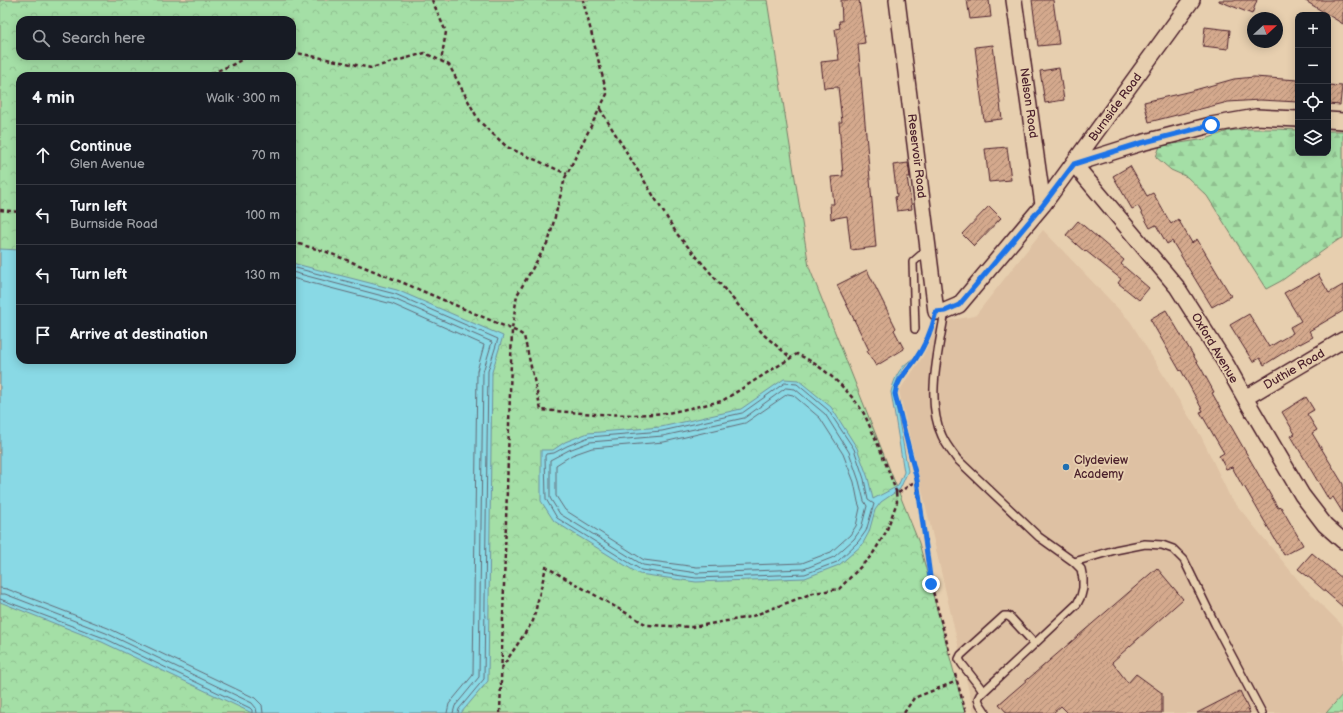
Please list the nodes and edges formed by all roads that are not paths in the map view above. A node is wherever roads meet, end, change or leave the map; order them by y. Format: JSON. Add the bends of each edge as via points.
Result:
{"nodes":[{"id":1,"x":897,"y":0,"type":"edge"},
{"id":2,"x":1014,"y":0,"type":"edge"},
{"id":3,"x":1192,"y":0,"type":"edge"},
{"id":4,"x":1295,"y":119,"type":"edge"},
{"id":5,"x":1331,"y":120,"type":"edge"},
{"id":6,"x":1343,"y":120,"type":"edge"},
{"id":7,"x":1074,"y":164,"type":"junction"},
{"id":8,"x":1043,"y":205,"type":"junction"},
{"id":9,"x":928,"y":249,"type":"junction"},
{"id":10,"x":941,"y":312,"type":"junction"},
{"id":11,"x":915,"y":328,"type":"dead end"},
{"id":12,"x":1343,"y":340,"type":"edge"},
{"id":13,"x":1245,"y":398,"type":"junction"},
{"id":14,"x":1343,"y":541,"type":"edge"},
{"id":15,"x":1074,"y":562,"type":"junction"},
{"id":16,"x":1034,"y":643,"type":"junction"},
{"id":17,"x":983,"y":691,"type":"junction"},
{"id":18,"x":986,"y":713,"type":"edge"},
{"id":19,"x":1262,"y":713,"type":"edge"}],
"edges":[{"from":1,"to":9,"type":"street","name":"Reservoir Road"},
{"from":2,"to":8,"type":"street","name":"Nelson Road"},
{"from":3,"to":7,"type":"street","name":"Burnside Road"},
{"from":4,"to":7,"type":"street","via":[[1256,117],[1211,125]]},
{"from":5,"to":6,"type":"street"},
{"from":7,"to":8,"type":"street","name":"Burnside Road"},
{"from":7,"to":13,"type":"street","name":"Oxford Avenue","via":[[1178,287]]},
{"from":8,"to":10,"type":"street","name":"Burnside Road","via":[[959,305]]},
{"from":9,"to":10,"type":"street","name":"Reservoir Road"},
{"from":9,"to":11,"type":"lane","via":[[913,262]]},
{"from":10,"to":15,"type":"lane","via":[[934,389],[935,413],[942,436],[958,459],[1039,537]]},
{"from":12,"to":13,"type":"street","name":"Duthie Road"},
{"from":13,"to":14,"type":"street","name":"Oxford Avenue","via":[[1302,494],[1325,525]]},
{"from":15,"to":16,"type":"lane","via":[[1081,570],[1083,579],[1081,596],[1077,604]]},
{"from":15,"to":19,"type":"lane","via":[[1144,544],[1174,549],[1184,560]]},
{"from":16,"to":17,"type":"lane"},
{"from":16,"to":17,"type":"lane","via":[[1008,616],[1004,616],[961,655],[959,659],[962,664]]},
{"from":17,"to":18,"type":"lane","via":[[978,699]]}]}
